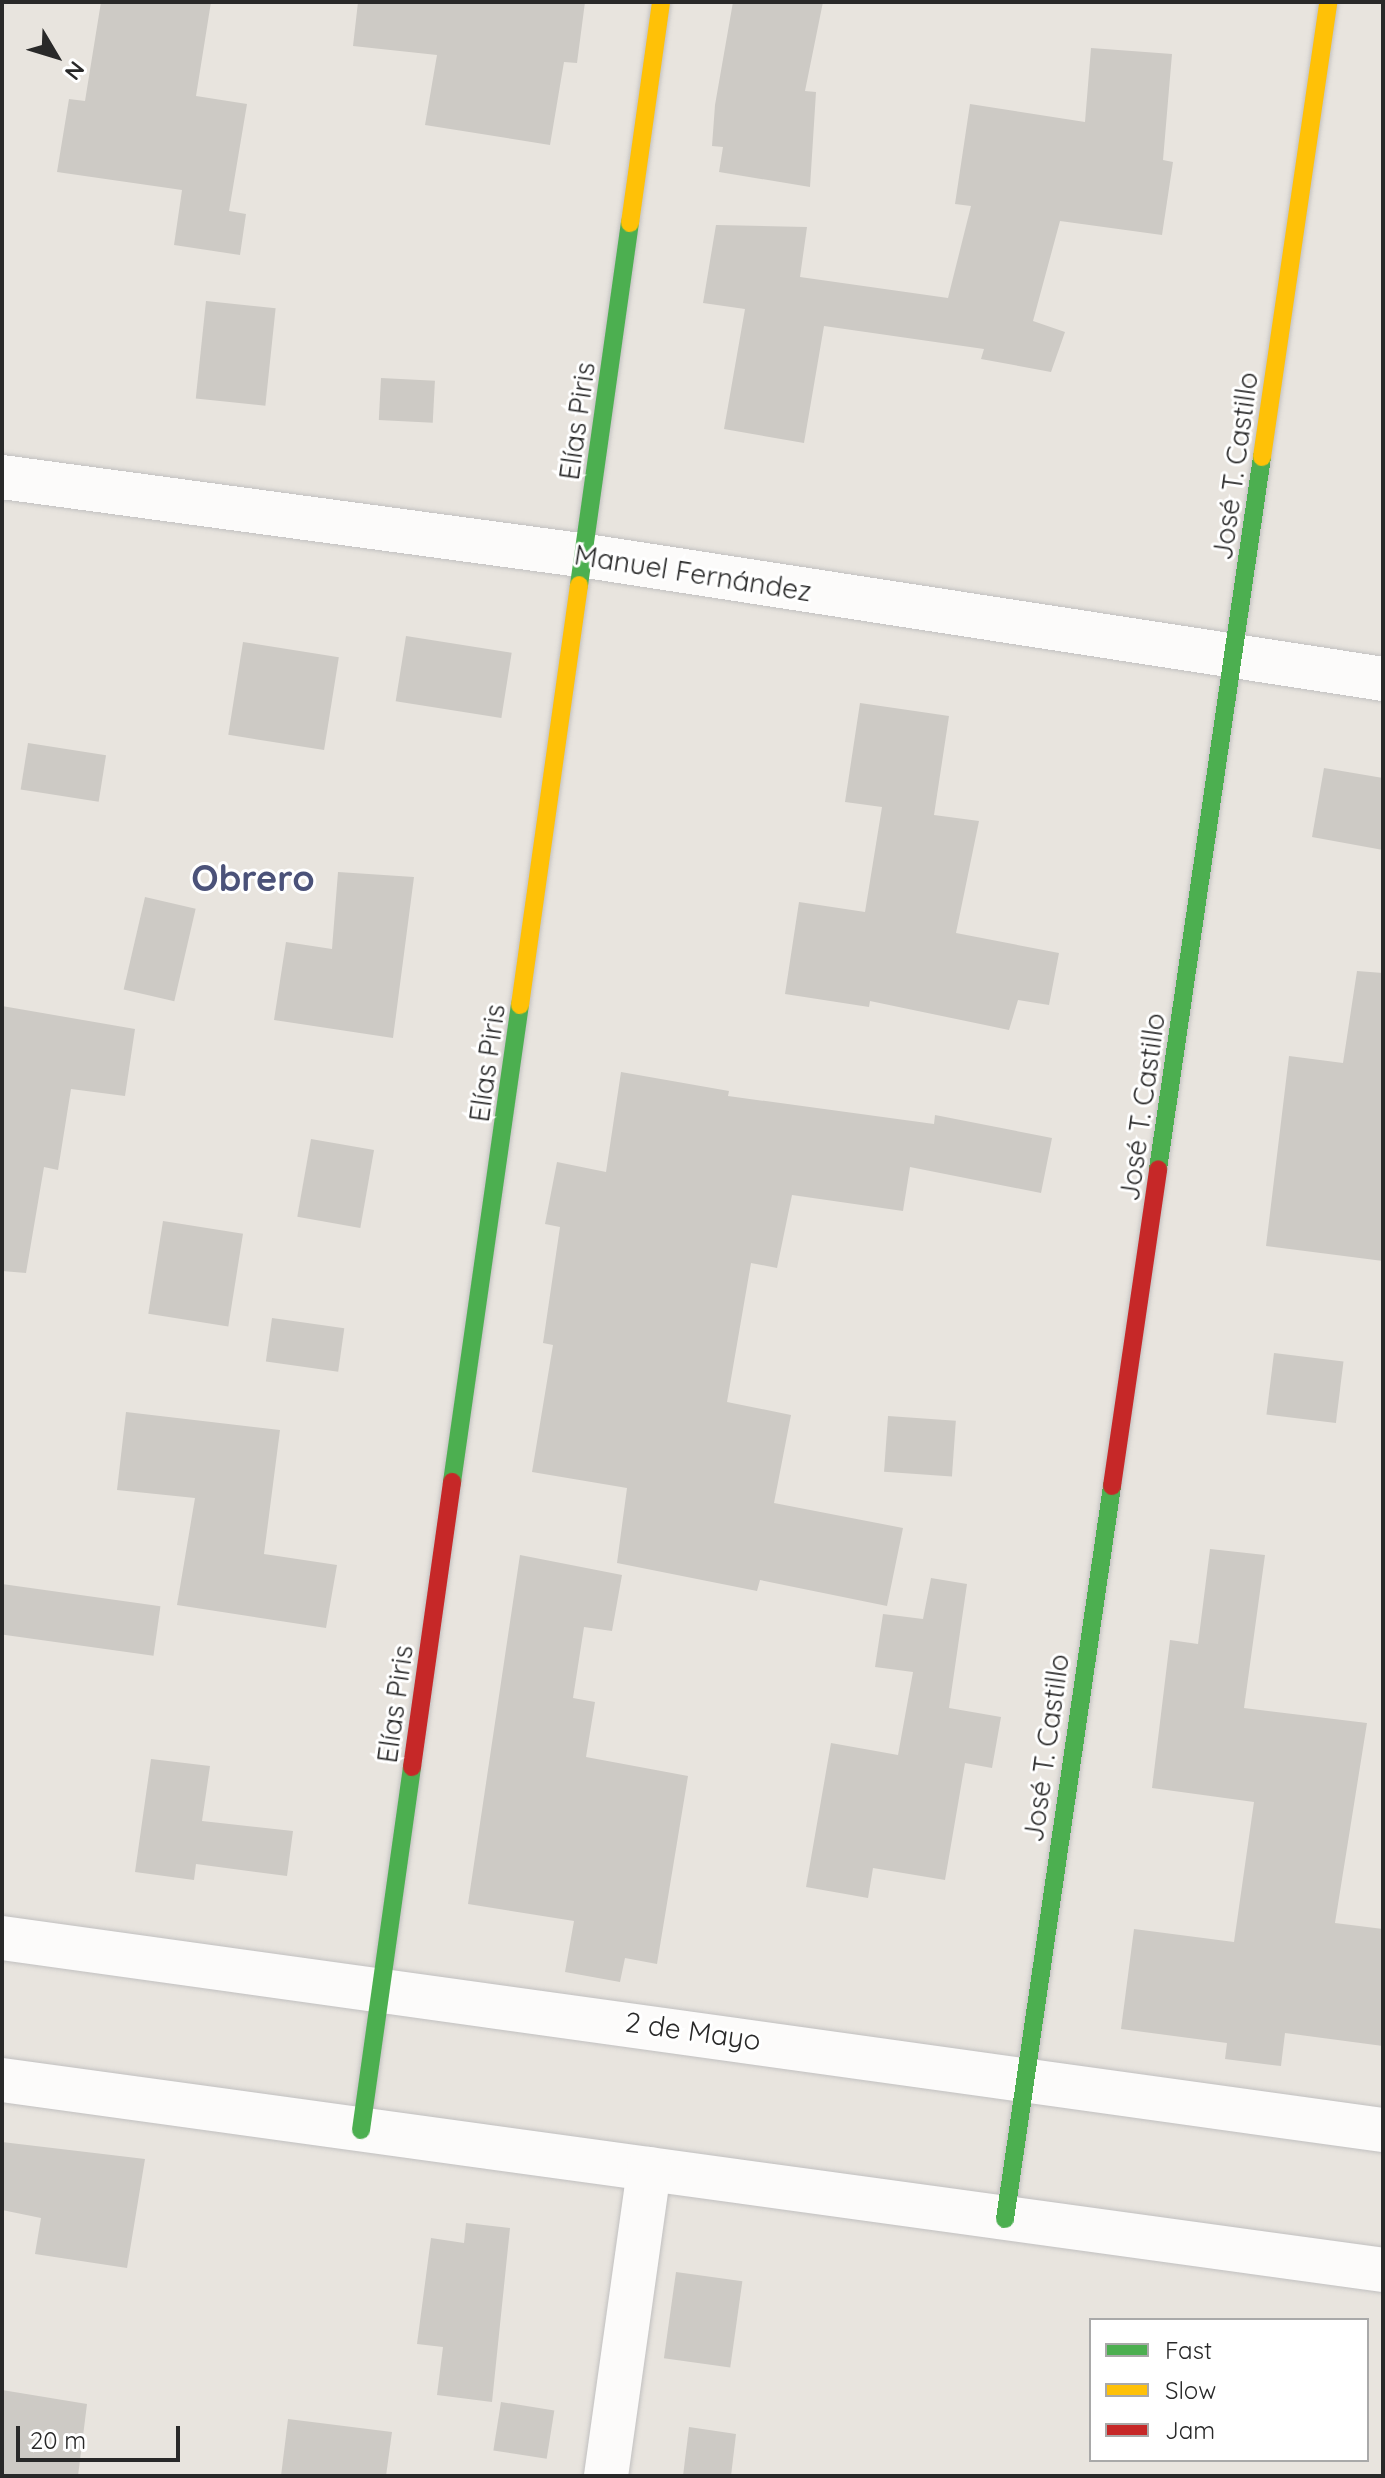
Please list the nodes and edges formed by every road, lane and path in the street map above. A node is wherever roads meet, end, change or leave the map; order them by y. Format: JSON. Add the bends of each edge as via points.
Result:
{"nodes":[{"id":1,"x":661,"y":2,"type":"edge"},
{"id":2,"x":1328,"y":2,"type":"edge"},
{"id":3,"x":2,"y":477,"type":"edge"},
{"id":4,"x":587,"y":556,"type":"junction"},
{"id":5,"x":1236,"y":661,"type":"junction"},
{"id":6,"x":1383,"y":679,"type":"edge"},
{"id":7,"x":2,"y":1938,"type":"edge"},
{"id":8,"x":382,"y":1989,"type":"junction"},
{"id":9,"x":1026,"y":2077,"type":"junction"},
{"id":10,"x":2,"y":2080,"type":"edge"},
{"id":11,"x":361,"y":2130,"type":"junction"},
{"id":12,"x":1383,"y":2130,"type":"edge"},
{"id":13,"x":649,"y":2169,"type":"junction"},
{"id":14,"x":1005,"y":2219,"type":"junction"},
{"id":15,"x":1383,"y":2270,"type":"edge"},
{"id":16,"x":606,"y":2476,"type":"edge"}],
"edges":[{"from":1,"to":4,"type":"street","name":"Elías Piris"},
{"from":2,"to":5,"type":"street","name":"José T. Castillo"},
{"from":3,"to":4,"type":"street","name":"Manuel Fernández"},
{"from":4,"to":5,"type":"street","name":"Manuel Fernández"},
{"from":4,"to":8,"type":"street","name":"Elías Piris"},
{"from":5,"to":6,"type":"street","name":"Manuel Fernández"},
{"from":5,"to":9,"type":"street","name":"José T. Castillo"},
{"from":7,"to":8,"type":"street","name":"2 de Mayo"},
{"from":8,"to":9,"type":"street","name":"2 de Mayo"},
{"from":8,"to":11,"type":"street","name":"Elías Piris"},
{"from":9,"to":12,"type":"street","name":"2 de Mayo"},
{"from":9,"to":14,"type":"street","name":"José T. Castillo"},
{"from":10,"to":11,"type":"street"},
{"from":11,"to":13,"type":"street"},
{"from":13,"to":14,"type":"street"},
{"from":13,"to":16,"type":"street"},
{"from":14,"to":15,"type":"street"}]}
